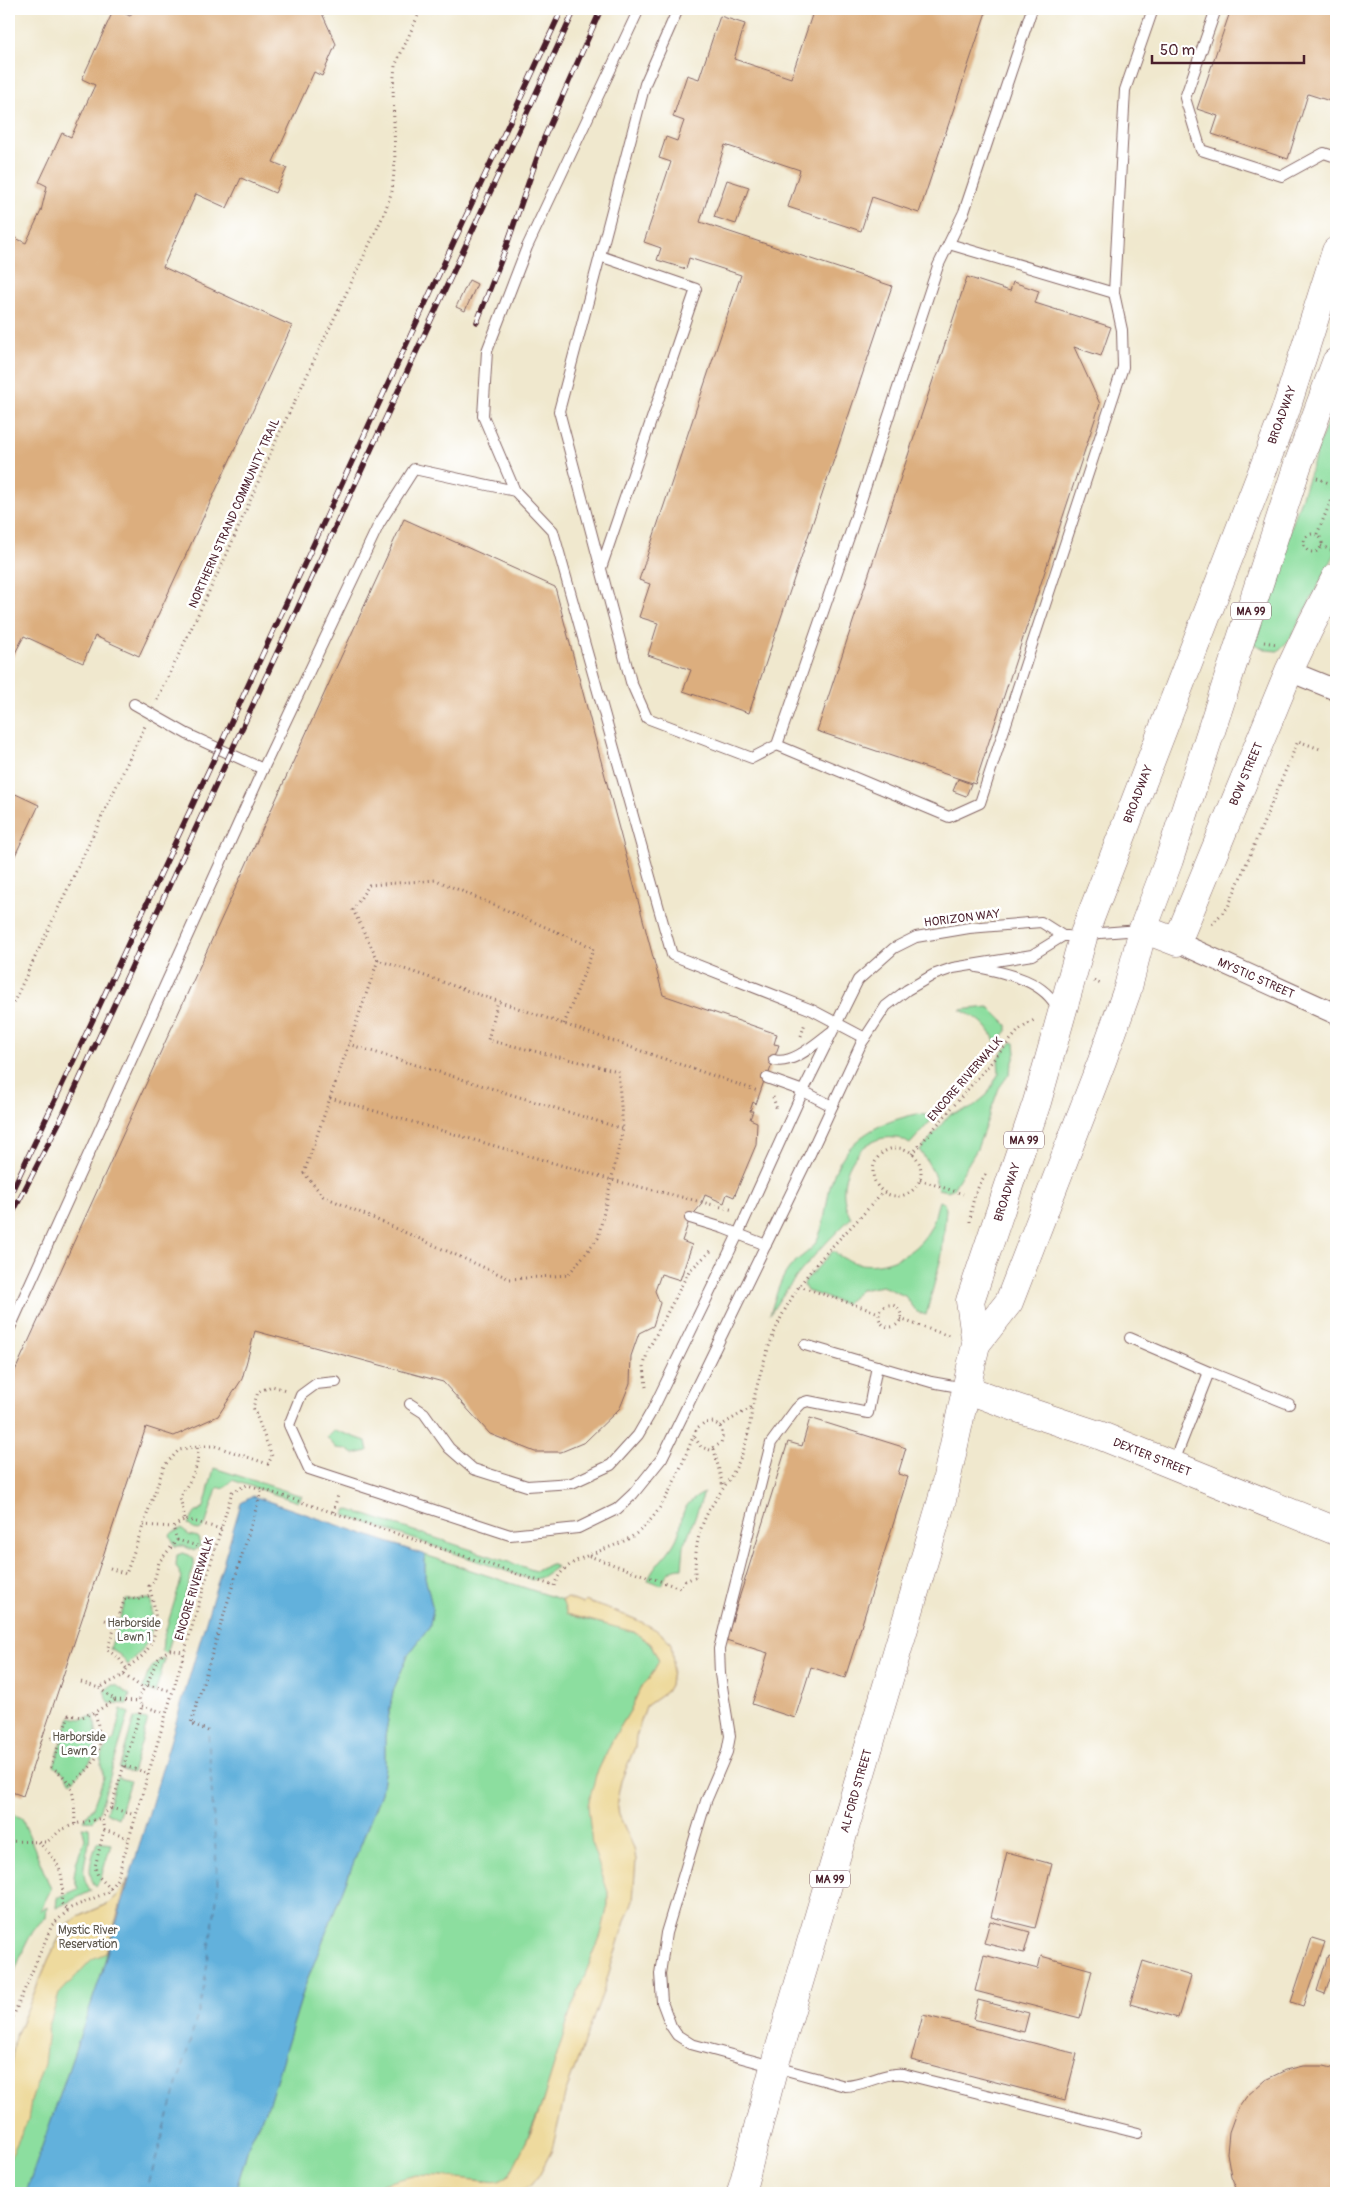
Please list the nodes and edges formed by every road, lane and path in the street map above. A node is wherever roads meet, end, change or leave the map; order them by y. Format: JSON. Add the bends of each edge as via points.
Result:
{"nodes":[{"id":1,"x":421,"y":9,"type":"edge"},
{"id":2,"x":639,"y":9,"type":"edge"},
{"id":3,"x":678,"y":9,"type":"edge"},
{"id":4,"x":1032,"y":9,"type":"edge"},
{"id":5,"x":1153,"y":9,"type":"edge"},
{"id":6,"x":1216,"y":9,"type":"edge"},
{"id":7,"x":1336,"y":157,"type":"edge"},
{"id":8,"x":949,"y":244,"type":"junction"},
{"id":9,"x":1336,"y":251,"type":"edge"},
{"id":10,"x":600,"y":256,"type":"junction"},
{"id":11,"x":1114,"y":293,"type":"junction"},
{"id":12,"x":1336,"y":362,"type":"edge"},
{"id":13,"x":1314,"y":477,"type":"dead end"},
{"id":14,"x":1336,"y":488,"type":"edge"},
{"id":15,"x":515,"y":491,"type":"junction"},
{"id":16,"x":1317,"y":534,"type":"junction"},
{"id":17,"x":1321,"y":546,"type":"junction"},
{"id":18,"x":1336,"y":552,"type":"edge"},
{"id":19,"x":601,"y":568,"type":"junction"},
{"id":20,"x":1336,"y":577,"type":"edge"},
{"id":21,"x":1260,"y":640,"type":"dead end"},
{"id":22,"x":1282,"y":642,"type":"dead end"},
{"id":23,"x":1290,"y":671,"type":"junction"},
{"id":24,"x":1336,"y":690,"type":"edge"},
{"id":25,"x":134,"y":704,"type":"dead end"},
{"id":26,"x":151,"y":713,"type":"junction"},
{"id":27,"x":777,"y":745,"type":"junction"},
{"id":28,"x":1320,"y":749,"type":"dead end"},
{"id":29,"x":263,"y":769,"type":"junction"},
{"id":30,"x":1206,"y":929,"type":"dead end"},
{"id":31,"x":1143,"y":930,"type":"junction"},
{"id":32,"x":1074,"y":935,"type":"junction"},
{"id":33,"x":1176,"y":942,"type":"junction"},
{"id":34,"x":378,"y":960,"type":"junction"},
{"id":35,"x":972,"y":966,"type":"junction"},
{"id":36,"x":498,"y":1001,"type":"junction"},
{"id":37,"x":812,"y":1010,"type":"junction"},
{"id":38,"x":9,"y":1012,"type":"edge"},
{"id":39,"x":1336,"y":1014,"type":"edge"},
{"id":40,"x":1061,"y":1017,"type":"junction"},
{"id":41,"x":1034,"y":1020,"type":"dead end"},
{"id":42,"x":564,"y":1024,"type":"junction"},
{"id":43,"x":835,"y":1026,"type":"junction"},
{"id":44,"x":865,"y":1038,"type":"junction"},
{"id":45,"x":348,"y":1044,"type":"junction"},
{"id":46,"x":777,"y":1061,"type":"joint"},
{"id":47,"x":772,"y":1080,"type":"joint"},
{"id":48,"x":803,"y":1091,"type":"junction"},
{"id":49,"x":760,"y":1092,"type":"dead end"},
{"id":50,"x":767,"y":1094,"type":"dead end"},
{"id":51,"x":773,"y":1096,"type":"junction"},
{"id":52,"x":330,"y":1098,"type":"junction"},
{"id":53,"x":798,"y":1102,"type":"junction"},
{"id":54,"x":832,"y":1106,"type":"junction"},
{"id":55,"x":777,"y":1112,"type":"dead end"},
{"id":56,"x":623,"y":1129,"type":"junction"},
{"id":57,"x":912,"y":1154,"type":"junction"},
{"id":58,"x":612,"y":1180,"type":"junction"},
{"id":59,"x":920,"y":1180,"type":"junction"},
{"id":60,"x":882,"y":1192,"type":"junction"},
{"id":61,"x":963,"y":1194,"type":"dead end"},
{"id":62,"x":736,"y":1201,"type":"dead end"},
{"id":63,"x":732,"y":1210,"type":"junction"},
{"id":64,"x":747,"y":1215,"type":"junction"},
{"id":65,"x":690,"y":1218,"type":"dead end"},
{"id":66,"x":723,"y":1228,"type":"junction"},
{"id":67,"x":738,"y":1234,"type":"junction"},
{"id":68,"x":766,"y":1246,"type":"junction"},
{"id":69,"x":799,"y":1286,"type":"junction"},
{"id":70,"x":879,"y":1313,"type":"junction"},
{"id":71,"x":900,"y":1320,"type":"junction"},
{"id":72,"x":9,"y":1330,"type":"edge"},
{"id":73,"x":1130,"y":1338,"type":"dead end"},
{"id":74,"x":964,"y":1340,"type":"junction"},
{"id":75,"x":805,"y":1345,"type":"dead end"},
{"id":76,"x":876,"y":1366,"type":"junction"},
{"id":77,"x":1209,"y":1372,"type":"junction"},
{"id":78,"x":336,"y":1382,"type":"dead end"},
{"id":79,"x":966,"y":1389,"type":"junction"},
{"id":80,"x":644,"y":1392,"type":"dead end"},
{"id":81,"x":301,"y":1395,"type":"junction"},
{"id":82,"x":410,"y":1404,"type":"dead end"},
{"id":83,"x":1289,"y":1404,"type":"dead end"},
{"id":84,"x":752,"y":1406,"type":"junction"},
{"id":85,"x":720,"y":1426,"type":"junction"},
{"id":86,"x":694,"y":1436,"type":"junction"},
{"id":87,"x":197,"y":1446,"type":"junction"},
{"id":88,"x":714,"y":1449,"type":"junction"},
{"id":89,"x":1172,"y":1465,"type":"junction"},
{"id":90,"x":723,"y":1488,"type":"junction"},
{"id":91,"x":262,"y":1489,"type":"junction"},
{"id":92,"x":185,"y":1519,"type":"junction"},
{"id":93,"x":143,"y":1525,"type":"junction"},
{"id":94,"x":173,"y":1527,"type":"junction"},
{"id":95,"x":221,"y":1529,"type":"junction"},
{"id":96,"x":1336,"y":1531,"type":"edge"},
{"id":97,"x":177,"y":1540,"type":"junction"},
{"id":98,"x":215,"y":1551,"type":"junction"},
{"id":99,"x":588,"y":1556,"type":"junction"},
{"id":100,"x":110,"y":1568,"type":"dead end"},
{"id":101,"x":151,"y":1595,"type":"junction"},
{"id":102,"x":105,"y":1620,"type":"dead end"},
{"id":103,"x":116,"y":1624,"type":"junction"},
{"id":104,"x":184,"y":1652,"type":"junction"},
{"id":105,"x":126,"y":1668,"type":"junction"},
{"id":106,"x":124,"y":1675,"type":"junction"},
{"id":107,"x":81,"y":1682,"type":"dead end"},
{"id":108,"x":148,"y":1685,"type":"junction"},
{"id":109,"x":99,"y":1688,"type":"junction"},
{"id":110,"x":143,"y":1688,"type":"junction"},
{"id":111,"x":172,"y":1691,"type":"junction"},
{"id":112,"x":115,"y":1700,"type":"junction"},
{"id":113,"x":139,"y":1701,"type":"junction"},
{"id":114,"x":142,"y":1706,"type":"junction"},
{"id":115,"x":95,"y":1712,"type":"junction"},
{"id":116,"x":166,"y":1713,"type":"junction"},
{"id":117,"x":208,"y":1731,"type":"dead end"},
{"id":118,"x":51,"y":1738,"type":"dead end"},
{"id":119,"x":60,"y":1741,"type":"junction"},
{"id":120,"x":125,"y":1766,"type":"junction"},
{"id":121,"x":148,"y":1773,"type":"junction"},
{"id":122,"x":71,"y":1784,"type":"junction"},
{"id":123,"x":111,"y":1808,"type":"junction"},
{"id":124,"x":135,"y":1816,"type":"junction"},
{"id":125,"x":102,"y":1818,"type":"junction"},
{"id":126,"x":75,"y":1824,"type":"junction"},
{"id":127,"x":104,"y":1830,"type":"junction"},
{"id":128,"x":128,"y":1838,"type":"junction"},
{"id":129,"x":9,"y":1841,"type":"edge"},
{"id":130,"x":37,"y":1841,"type":"junction"},
{"id":131,"x":111,"y":1889,"type":"junction"},
{"id":132,"x":9,"y":1906,"type":"edge"},
{"id":133,"x":67,"y":1910,"type":"junction"},
{"id":134,"x":9,"y":1920,"type":"edge"},
{"id":135,"x":9,"y":2026,"type":"edge"},
{"id":136,"x":774,"y":2067,"type":"junction"},
{"id":137,"x":1138,"y":2133,"type":"dead end"},
{"id":138,"x":742,"y":2193,"type":"edge"}],
"edges":[{"from":1,"to":26,"type":"path","name":"NORTHERN STRAND COMMUNITY TRAIL","via":[[395,66],[395,162],[392,191],[384,214]]},
{"from":2,"to":15,"type":"lane","via":[[527,247],[486,351],[483,416]]},
{"from":3,"to":10,"type":"lane","via":[[645,84]]},
{"from":4,"to":8,"type":"lane","via":[[964,212]]},
{"from":5,"to":11,"type":"lane","via":[[1125,90]]},
{"from":6,"to":7,"type":"lane","via":[[1185,98],[1201,150],[1282,176],[1324,153]]},
{"from":8,"to":11,"type":"lane"},
{"from":8,"to":27,"type":"lane","via":[[938,266]]},
{"from":9,"to":32,"type":"main road","name":"BROADWAY","number":"MA 99","via":[[1285,412]]},
{"from":10,"to":19,"type":"lane","via":[[559,411]]},
{"from":10,"to":19,"type":"lane","via":[[696,289]]},
{"from":11,"to":27,"type":"lane","via":[[1122,330],[1123,367],[980,802],[948,817]]},
{"from":12,"to":31,"type":"main road","name":"BROADWAY","number":"MA 99","via":[[1297,468],[1169,860]]},
{"from":13,"to":14,"type":"path"},
{"from":14,"to":16,"type":"path"},
{"from":15,"to":29,"type":"lane","via":[[414,469],[379,524]]},
{"from":15,"to":37,"type":"lane","via":[[553,531],[672,955]]},
{"from":16,"to":17,"type":"path"},
{"from":16,"to":17,"type":"path","via":[[1307,536],[1304,546],[1309,551],[1316,551]]},
{"from":17,"to":18,"type":"path"},
{"from":19,"to":27,"type":"lane","via":[[631,682],[647,718],[752,758]]},
{"from":20,"to":23,"type":"main road","name":"BOW STREET"},
{"from":21,"to":22,"type":"path","via":[[1275,645]]},
{"from":23,"to":24,"type":"street"},
{"from":23,"to":33,"type":"main road","name":"BOW STREET"},
{"from":25,"to":26,"type":"lane"},
{"from":26,"to":29,"type":"lane","via":[[187,734]]},
{"from":26,"to":38,"type":"path","name":"NORTHERN STRAND COMMUNITY TRAIL"},
{"from":28,"to":30,"type":"path","via":[[1298,741],[1228,906]]},
{"from":29,"to":72,"type":"lane"},
{"from":31,"to":32,"type":"lane"},
{"from":31,"to":33,"type":"main road"},
{"from":31,"to":74,"type":"main road","name":"BROADWAY","number":"MA 99","via":[[1125,998],[1009,1302]]},
{"from":32,"to":35,"type":"lane","via":[[1032,955]]},
{"from":32,"to":40,"type":"main road","name":"BROADWAY","number":"MA 99"},
{"from":32,"to":43,"type":"lane","name":"HORIZON WAY","via":[[1041,922],[969,928],[916,937],[894,948],[858,980]]},
{"from":33,"to":39,"type":"street","name":"MYSTIC STREET"},
{"from":34,"to":36,"type":"path"},
{"from":34,"to":42,"type":"path","via":[[354,910],[369,885],[436,880],[594,948]]},
{"from":34,"to":45,"type":"path"},
{"from":35,"to":40,"type":"lane","via":[[1023,979],[1053,999]]},
{"from":35,"to":44,"type":"lane","via":[[933,974],[907,990],[886,1006]]},
{"from":36,"to":42,"type":"path"},
{"from":36,"to":56,"type":"path","via":[[488,1040],[618,1071]]},
{"from":37,"to":43,"type":"lane"},
{"from":37,"to":46,"type":"path","via":[[800,1038]]},
{"from":40,"to":74,"type":"main road","name":"BROADWAY","number":"MA 99","via":[[1037,1102],[970,1301]]},
{"from":41,"to":57,"type":"path","name":"ENCORE RIVERWALK","via":[[1019,1030]]},
{"from":42,"to":49,"type":"path"},
{"from":43,"to":44,"type":"lane"},
{"from":43,"to":46,"type":"lane","via":[[799,1054]]},
{"from":43,"to":48,"type":"lane","name":"HORIZON WAY"},
{"from":44,"to":54,"type":"lane"},
{"from":45,"to":52,"type":"path"},
{"from":45,"to":56,"type":"path"},
{"from":47,"to":48,"type":"lane"},
{"from":47,"to":51,"type":"path"},
{"from":48,"to":53,"type":"lane","name":"HORIZON WAY"},
{"from":48,"to":54,"type":"lane"},
{"from":50,"to":51,"type":"path"},
{"from":51,"to":53,"type":"path"},
{"from":51,"to":55,"type":"path"},
{"from":52,"to":58,"type":"path"},
{"from":52,"to":58,"type":"path","via":[[304,1173],[323,1196],[510,1279],[568,1275],[598,1238]]},
{"from":53,"to":64,"type":"lane","name":"HORIZON WAY"},
{"from":54,"to":68,"type":"lane"},
{"from":56,"to":58,"type":"path"},
{"from":57,"to":59,"type":"path","via":[[919,1163]]},
{"from":57,"to":60,"type":"path","via":[[896,1148],[880,1155],[874,1165],[873,1177]]},
{"from":58,"to":63,"type":"path"},
{"from":59,"to":60,"type":"path","via":[[904,1195]]},
{"from":59,"to":61,"type":"path"},
{"from":60,"to":69,"type":"path"},
{"from":62,"to":63,"type":"path"},
{"from":63,"to":64,"type":"path"},
{"from":63,"to":66,"type":"path"},
{"from":64,"to":67,"type":"lane","name":"HORIZON WAY"},
{"from":65,"to":66,"type":"lane"},
{"from":66,"to":67,"type":"lane"},
{"from":66,"to":80,"type":"path","via":[[714,1248],[689,1271],[648,1350],[644,1365],[647,1386]]},
{"from":67,"to":68,"type":"lane"},
{"from":67,"to":82,"type":"lane","name":"HORIZON WAY","via":[[653,1409],[638,1434],[610,1465],[572,1483],[526,1486],[473,1469],[449,1448],[424,1413]]},
{"from":68,"to":81,"type":"lane","via":[[662,1458],[617,1509],[578,1528],[510,1535],[309,1469],[289,1425]]},
{"from":69,"to":70,"type":"path"},
{"from":69,"to":84,"type":"path","via":[[769,1342]]},
{"from":70,"to":71,"type":"path","via":[[881,1322],[888,1326],[896,1325]]},
{"from":70,"to":71,"type":"path","via":[[886,1306],[893,1306],[898,1310]]},
{"from":71,"to":74,"type":"path"},
{"from":73,"to":77,"type":"lane"},
{"from":74,"to":79,"type":"main road","name":"BROADWAY","number":"MA 99"},
{"from":75,"to":76,"type":"lane"},
{"from":76,"to":79,"type":"lane"},
{"from":76,"to":136,"type":"lane","via":[[868,1413],[808,1401],[796,1409],[771,1443],[720,1649],[720,1674],[730,1736],[727,1752],[706,1801],[666,1933],[661,1960],[662,2002],[677,2035],[691,2044]]},
{"from":77,"to":83,"type":"lane"},
{"from":77,"to":89,"type":"lane"},
{"from":78,"to":81,"type":"lane","via":[[316,1384]]},
{"from":79,"to":89,"type":"main road","name":"DEXTER STREET","via":[[1099,1435]]},
{"from":79,"to":136,"type":"main road","name":"ALFORD STREET","number":"MA 99","via":[[942,1500]]},
{"from":81,"to":87,"type":"path","via":[[272,1386],[258,1392],[253,1407],[272,1456],[268,1464],[215,1446]]},
{"from":84,"to":85,"type":"path","name":"ENCORE RIVERWALK"},
{"from":84,"to":90,"type":"path","via":[[745,1446]]},
{"from":85,"to":86,"type":"path","name":"ENCORE RIVERWALK","via":[[713,1422],[704,1423]]},
{"from":85,"to":88,"type":"path","via":[[723,1439]]},
{"from":86,"to":88,"type":"path","via":[[701,1447]]},
{"from":86,"to":99,"type":"path","name":"ENCORE RIVERWALK","via":[[662,1504],[646,1525],[618,1546]]},
{"from":87,"to":92,"type":"path","via":[[196,1471],[180,1497]]},
{"from":87,"to":93,"type":"path","via":[[179,1450],[164,1466]]},
{"from":88,"to":90,"type":"path"},
{"from":89,"to":96,"type":"main road","name":"DEXTER STREET"},
{"from":90,"to":99,"type":"path","via":[[700,1531],[695,1577],[684,1581],[680,1588]]},
{"from":91,"to":95,"type":"path","name":"ENCORE RIVERWALK","via":[[247,1485],[232,1492]]},
{"from":91,"to":99,"type":"path","name":"ENCORE RIVERWALK","via":[[554,1586],[566,1567]]},
{"from":91,"to":117,"type":"path","via":[[190,1722]]},
{"from":92,"to":94,"type":"path"},
{"from":92,"to":95,"type":"path"},
{"from":93,"to":94,"type":"path"},
{"from":93,"to":100,"type":"path","via":[[126,1574]]},
{"from":94,"to":97,"type":"path"},
{"from":95,"to":98,"type":"path","name":"ENCORE RIVERWALK"},
{"from":97,"to":98,"type":"path"},
{"from":97,"to":101,"type":"path","via":[[159,1562],[154,1581],[149,1586]]},
{"from":98,"to":104,"type":"path","name":"ENCORE RIVERWALK"},
{"from":101,"to":103,"type":"path","via":[[139,1599],[125,1598]]},
{"from":101,"to":105,"type":"path","via":[[157,1618],[153,1638],[143,1655]]},
{"from":102,"to":103,"type":"path"},
{"from":103,"to":105,"type":"path","via":[[108,1650]]},
{"from":104,"to":108,"type":"path","via":[[170,1650],[162,1655],[155,1664]]},
{"from":104,"to":111,"type":"path","name":"ENCORE RIVERWALK"},
{"from":105,"to":106,"type":"path"},
{"from":106,"to":109,"type":"path"},
{"from":106,"to":110,"type":"path"},
{"from":107,"to":109,"type":"path"},
{"from":108,"to":110,"type":"path"},
{"from":108,"to":111,"type":"path"},
{"from":109,"to":112,"type":"path"},
{"from":110,"to":113,"type":"path"},
{"from":111,"to":116,"type":"path","name":"ENCORE RIVERWALK"},
{"from":112,"to":113,"type":"path"},
{"from":112,"to":115,"type":"path"},
{"from":113,"to":114,"type":"path"},
{"from":114,"to":116,"type":"path"},
{"from":114,"to":120,"type":"path"},
{"from":115,"to":119,"type":"path","via":[[82,1717],[69,1715]]},
{"from":115,"to":122,"type":"path","via":[[100,1734],[98,1754],[88,1770]]},
{"from":116,"to":121,"type":"path","name":"ENCORE RIVERWALK"},
{"from":118,"to":119,"type":"path"},
{"from":119,"to":122,"type":"path","via":[[51,1767]]},
{"from":120,"to":121,"type":"path"},
{"from":120,"to":123,"type":"path"},
{"from":121,"to":124,"type":"path","name":"ENCORE RIVERWALK"},
{"from":122,"to":126,"type":"path"},
{"from":123,"to":124,"type":"path"},
{"from":123,"to":125,"type":"path"},
{"from":124,"to":128,"type":"path","name":"ENCORE RIVERWALK"},
{"from":125,"to":126,"type":"path"},
{"from":125,"to":127,"type":"path"},
{"from":126,"to":130,"type":"path","via":[[61,1830],[47,1842]]},
{"from":127,"to":128,"type":"path"},
{"from":127,"to":131,"type":"path","via":[[95,1867],[98,1876]]},
{"from":128,"to":131,"type":"path","name":"ENCORE RIVERWALK"},
{"from":129,"to":130,"type":"path"},
{"from":130,"to":133,"type":"path","via":[[58,1864],[62,1880],[61,1903]]},
{"from":131,"to":133,"type":"path"},
{"from":132,"to":134,"type":"path"},
{"from":133,"to":135,"type":"path","via":[[49,1929]]},
{"from":136,"to":137,"type":"lane","via":[[845,2086],[903,2074]]},
{"from":136,"to":138,"type":"main road","name":"ALFORD STREET","number":"MA 99"}]}
